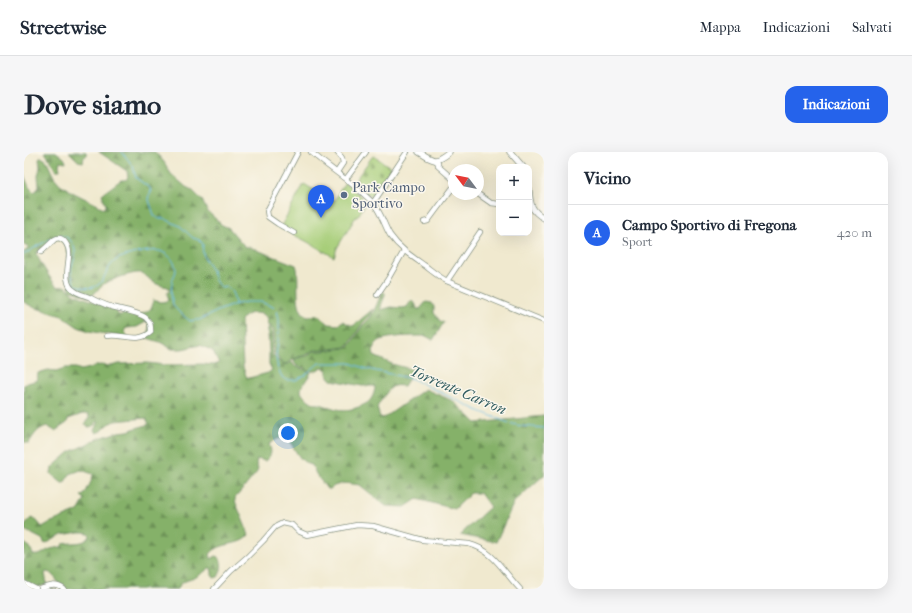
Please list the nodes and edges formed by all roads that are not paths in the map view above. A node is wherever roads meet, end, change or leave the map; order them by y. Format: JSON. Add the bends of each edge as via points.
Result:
{"nodes":[{"id":1,"x":298,"y":152,"type":"edge"},
{"id":2,"x":311,"y":152,"type":"edge"},
{"id":3,"x":337,"y":152,"type":"edge"},
{"id":4,"x":366,"y":152,"type":"edge"},
{"id":5,"x":407,"y":152,"type":"edge"},
{"id":6,"x":419,"y":152,"type":"edge"},
{"id":7,"x":449,"y":152,"type":"edge"},
{"id":8,"x":510,"y":152,"type":"edge"},
{"id":9,"x":436,"y":161,"type":"junction"},
{"id":10,"x":520,"y":164,"type":"edge"},
{"id":11,"x":337,"y":172,"type":"junction"},
{"id":12,"x":448,"y":175,"type":"edge"},
{"id":13,"x":346,"y":179,"type":"junction"},
{"id":14,"x":448,"y":194,"type":"edge"},
{"id":15,"x":484,"y":198,"type":"edge"},
{"id":16,"x":373,"y":203,"type":"junction"},
{"id":17,"x":496,"y":204,"type":"edge"},
{"id":18,"x":532,"y":210,"type":"edge"},
{"id":19,"x":544,"y":218,"type":"edge"},
{"id":20,"x":424,"y":222,"type":"dead end"},
{"id":21,"x":480,"y":232,"type":"dead end"},
{"id":22,"x":294,"y":233,"type":"dead end"},
{"id":23,"x":403,"y":250,"type":"junction"},
{"id":24,"x":41,"y":252,"type":"dead end"},
{"id":25,"x":447,"y":281,"type":"junction"},
{"id":26,"x":377,"y":296,"type":"dead end"},
{"id":27,"x":544,"y":320,"type":"edge"},
{"id":28,"x":107,"y":336,"type":"dead end"},
{"id":29,"x":24,"y":583,"type":"edge"},
{"id":30,"x":36,"y":589,"type":"edge"},
{"id":31,"x":41,"y":589,"type":"edge"},
{"id":32,"x":64,"y":589,"type":"edge"},
{"id":33,"x":214,"y":589,"type":"edge"},
{"id":34,"x":520,"y":589,"type":"edge"}],
"edges":[{"from":1,"to":22,"type":"street","via":[[267,211],[268,217]]},
{"from":2,"to":11,"type":"street"},
{"from":3,"to":11,"type":"street","via":[[343,162]]},
{"from":4,"to":13,"type":"street"},
{"from":5,"to":16,"type":"street"},
{"from":6,"to":9,"type":"main road"},
{"from":7,"to":9,"type":"main road"},
{"from":8,"to":10,"type":"main road"},
{"from":9,"to":12,"type":"street"},
{"from":11,"to":13,"type":"street"},
{"from":13,"to":16,"type":"street"},
{"from":14,"to":20,"type":"street","via":[[428,221]]},
{"from":15,"to":17,"type":"street"},
{"from":16,"to":23,"type":"street","via":[[390,235]]},
{"from":18,"to":19,"type":"main road"},
{"from":21,"to":25,"type":"street"},
{"from":23,"to":25,"type":"street"},
{"from":23,"to":26,"type":"street"},
{"from":24,"to":28,"type":"street","via":[[55,239],[62,239],[69,250],[70,288],[102,304],[146,318],[151,324],[151,332],[140,338]]},
{"from":25,"to":27,"type":"street"},
{"from":29,"to":30,"type":"street"},
{"from":31,"to":32,"type":"street","via":[[55,585]]},
{"from":33,"to":34,"type":"street","via":[[283,522],[292,524],[298,531],[307,535],[365,525],[423,540],[475,545],[493,557]]}]}
